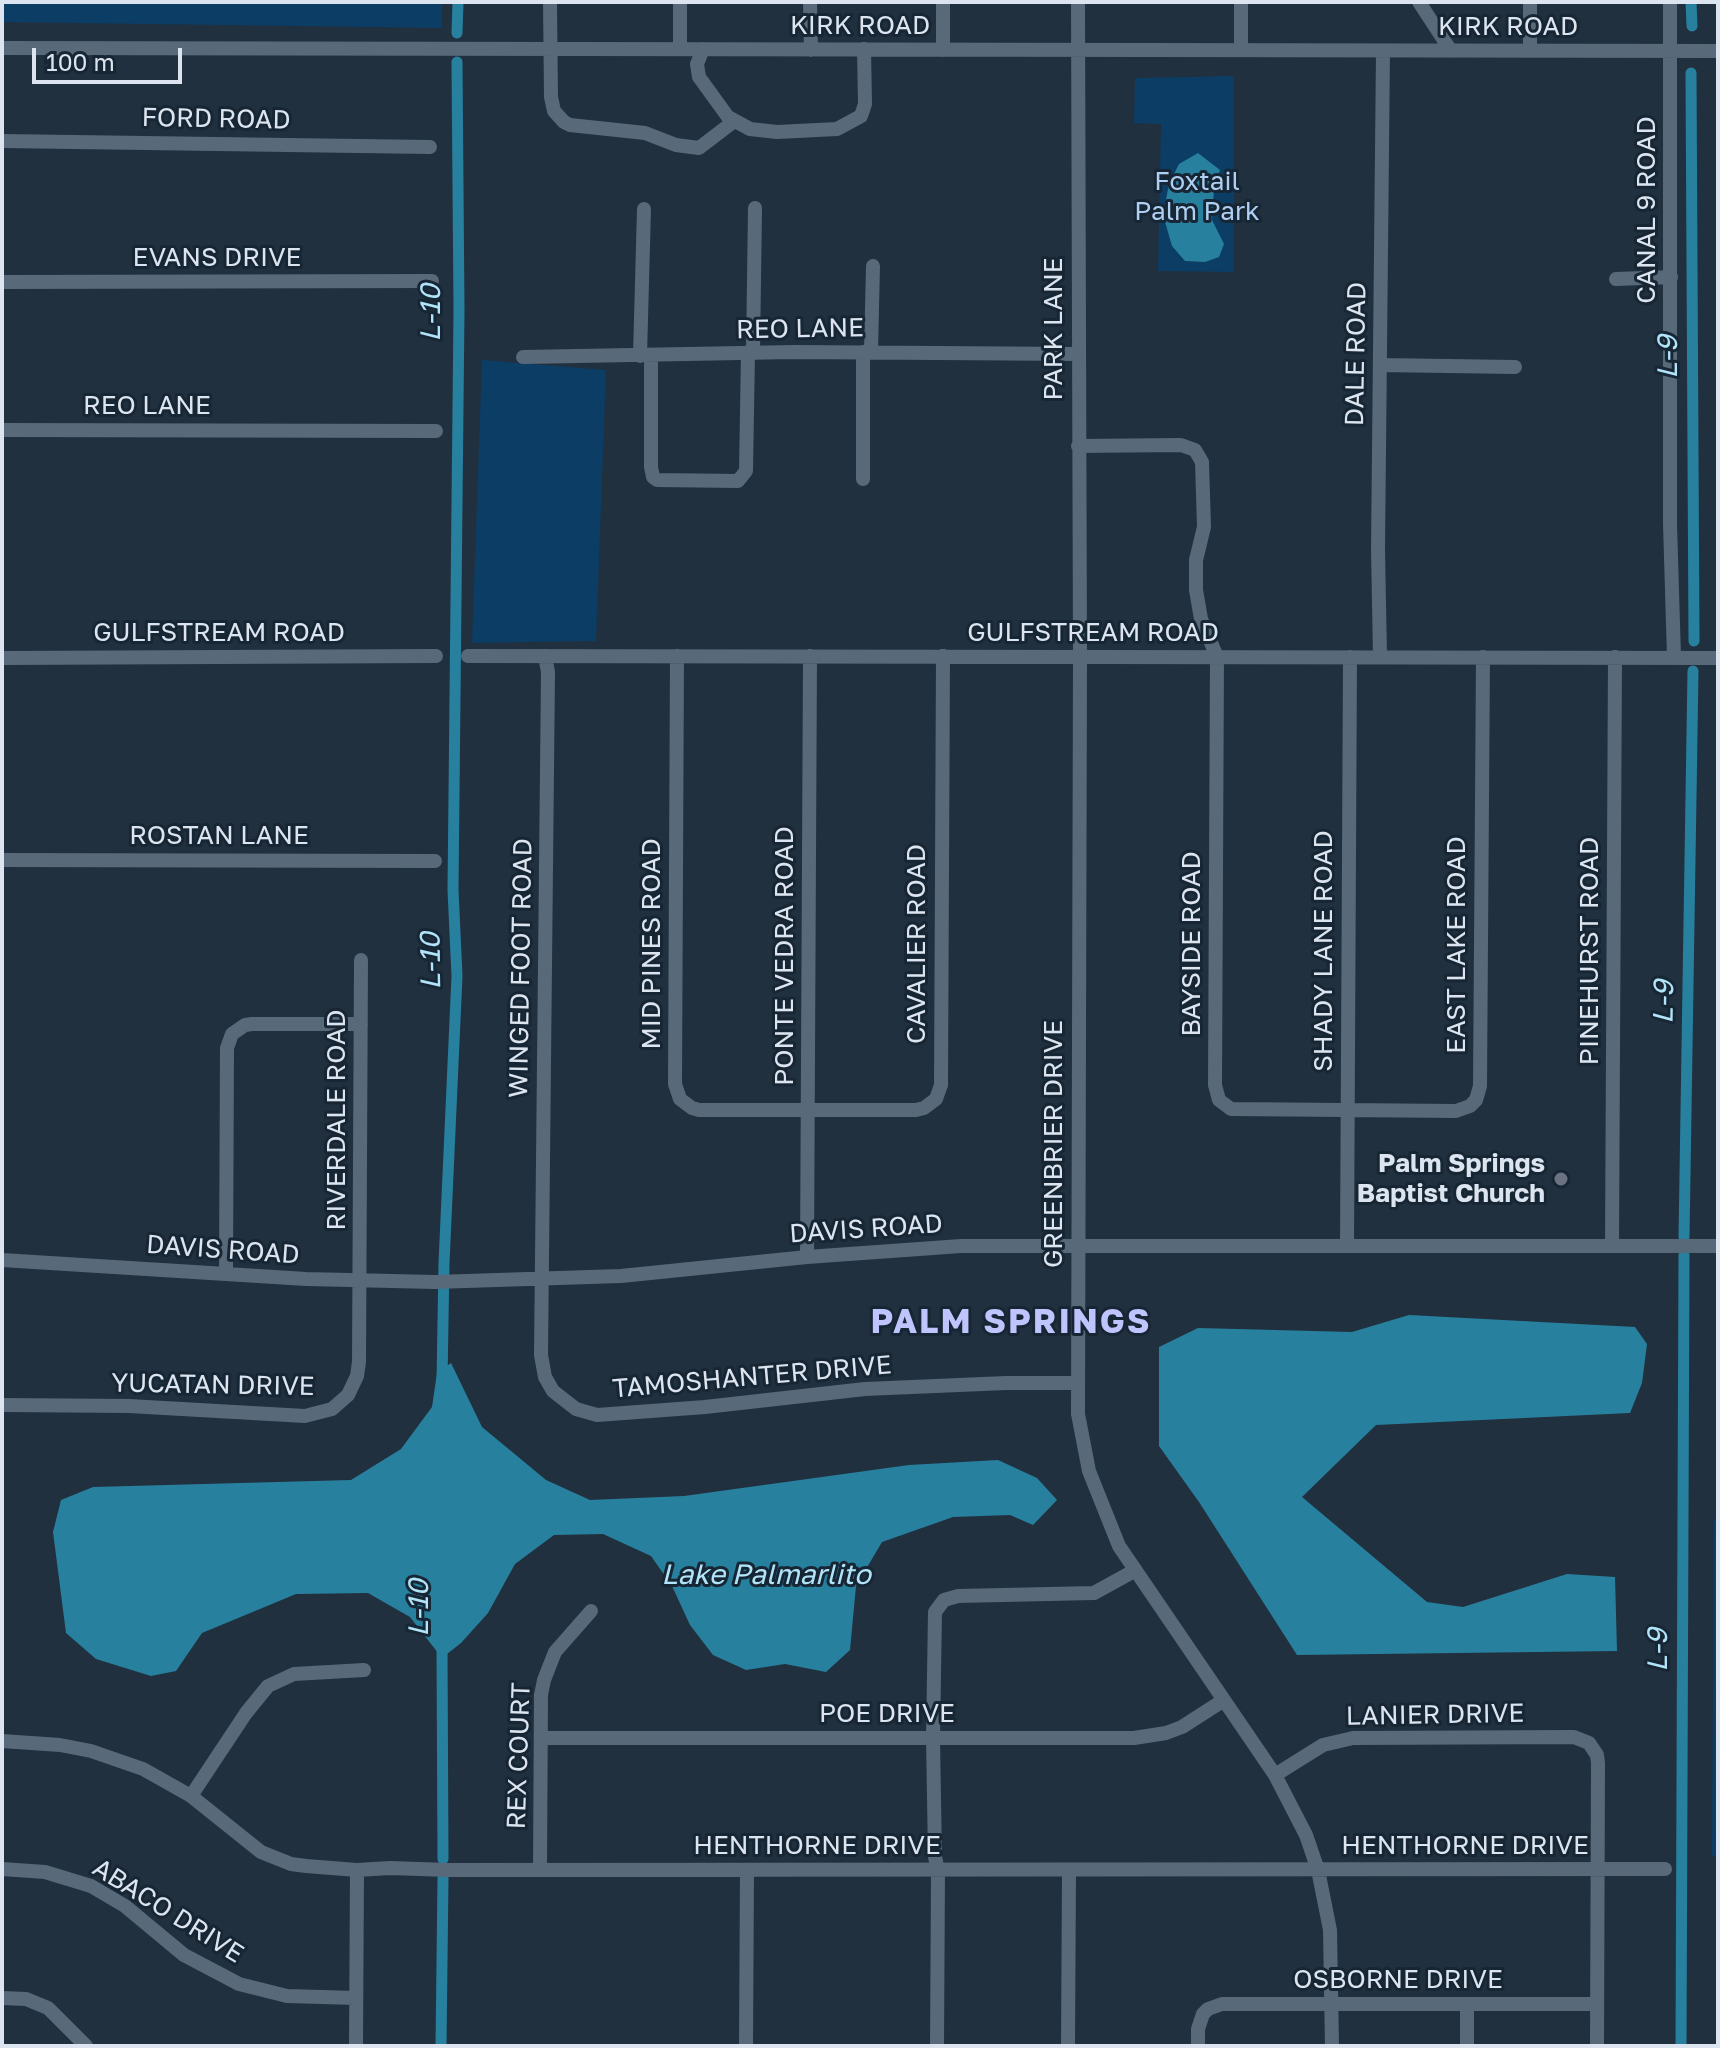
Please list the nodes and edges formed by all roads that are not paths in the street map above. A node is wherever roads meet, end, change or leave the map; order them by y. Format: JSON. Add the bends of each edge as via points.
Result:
{"nodes":[{"id":1,"x":550,"y":2,"type":"edge"},
{"id":2,"x":680,"y":2,"type":"edge"},
{"id":3,"x":810,"y":2,"type":"edge"},
{"id":4,"x":943,"y":2,"type":"edge"},
{"id":5,"x":1078,"y":2,"type":"edge"},
{"id":6,"x":1241,"y":2,"type":"edge"},
{"id":7,"x":1419,"y":2,"type":"edge"},
{"id":8,"x":1530,"y":2,"type":"edge"},
{"id":9,"x":1670,"y":2,"type":"edge"},
{"id":10,"x":2,"y":48,"type":"edge"},
{"id":11,"x":551,"y":49,"type":"junction"},
{"id":12,"x":680,"y":49,"type":"junction"},
{"id":13,"x":703,"y":49,"type":"junction"},
{"id":14,"x":864,"y":49,"type":"junction"},
{"id":15,"x":811,"y":50,"type":"junction"},
{"id":16,"x":943,"y":50,"type":"junction"},
{"id":17,"x":1077,"y":50,"type":"junction"},
{"id":18,"x":1241,"y":50,"type":"junction"},
{"id":19,"x":1383,"y":51,"type":"junction"},
{"id":20,"x":1451,"y":51,"type":"junction"},
{"id":21,"x":1530,"y":51,"type":"junction"},
{"id":22,"x":1670,"y":51,"type":"junction"},
{"id":23,"x":1718,"y":51,"type":"edge"},
{"id":24,"x":733,"y":122,"type":"junction"},
{"id":25,"x":2,"y":141,"type":"edge"},
{"id":26,"x":430,"y":147,"type":"dead end"},
{"id":27,"x":755,"y":208,"type":"dead end"},
{"id":28,"x":644,"y":209,"type":"dead end"},
{"id":29,"x":873,"y":266,"type":"dead end"},
{"id":30,"x":1671,"y":277,"type":"junction"},
{"id":31,"x":1616,"y":279,"type":"dead end"},
{"id":32,"x":432,"y":281,"type":"dead end"},
{"id":33,"x":2,"y":282,"type":"edge"},
{"id":34,"x":751,"y":352,"type":"junction"},
{"id":35,"x":867,"y":352,"type":"junction"},
{"id":36,"x":1078,"y":354,"type":"junction"},
{"id":37,"x":646,"y":356,"type":"junction"},
{"id":38,"x":523,"y":357,"type":"dead end"},
{"id":39,"x":1380,"y":365,"type":"junction"},
{"id":40,"x":1515,"y":367,"type":"dead end"},
{"id":41,"x":2,"y":430,"type":"edge"},
{"id":42,"x":436,"y":431,"type":"dead end"},
{"id":43,"x":1078,"y":446,"type":"junction"},
{"id":44,"x":863,"y":479,"type":"dead end"},
{"id":45,"x":436,"y":656,"type":"dead end"},
{"id":46,"x":468,"y":656,"type":"dead end"},
{"id":47,"x":545,"y":656,"type":"junction"},
{"id":48,"x":677,"y":656,"type":"junction"},
{"id":49,"x":810,"y":656,"type":"junction"},
{"id":50,"x":943,"y":656,"type":"junction"},
{"id":51,"x":1080,"y":657,"type":"junction"},
{"id":52,"x":1217,"y":657,"type":"junction"},
{"id":53,"x":1350,"y":657,"type":"junction"},
{"id":54,"x":1380,"y":657,"type":"junction"},
{"id":55,"x":1483,"y":657,"type":"junction"},
{"id":56,"x":1615,"y":657,"type":"junction"},
{"id":57,"x":1674,"y":657,"type":"junction"},
{"id":58,"x":2,"y":658,"type":"edge"},
{"id":59,"x":1718,"y":658,"type":"edge"},
{"id":60,"x":2,"y":860,"type":"edge"},
{"id":61,"x":435,"y":861,"type":"dead end"},
{"id":62,"x":361,"y":960,"type":"dead end"},
{"id":63,"x":361,"y":1024,"type":"junction"},
{"id":64,"x":808,"y":1110,"type":"junction"},
{"id":65,"x":1348,"y":1111,"type":"junction"},
{"id":66,"x":1077,"y":1245,"type":"junction"},
{"id":67,"x":1347,"y":1246,"type":"junction"},
{"id":68,"x":1612,"y":1246,"type":"junction"},
{"id":69,"x":1718,"y":1246,"type":"edge"},
{"id":70,"x":807,"y":1257,"type":"junction"},
{"id":71,"x":2,"y":1262,"type":"edge"},
{"id":72,"x":226,"y":1274,"type":"junction"},
{"id":73,"x":542,"y":1280,"type":"junction"},
{"id":74,"x":360,"y":1281,"type":"junction"},
{"id":75,"x":1077,"y":1383,"type":"junction"},
{"id":76,"x":2,"y":1405,"type":"edge"},
{"id":77,"x":1134,"y":1571,"type":"junction"},
{"id":78,"x":591,"y":1611,"type":"dead end"},
{"id":79,"x":364,"y":1670,"type":"dead end"},
{"id":80,"x":1224,"y":1700,"type":"junction"},
{"id":81,"x":541,"y":1738,"type":"junction"},
{"id":82,"x":933,"y":1738,"type":"junction"},
{"id":83,"x":2,"y":1741,"type":"edge"},
{"id":84,"x":1275,"y":1775,"type":"junction"},
{"id":85,"x":191,"y":1796,"type":"junction"},
{"id":86,"x":2,"y":1869,"type":"edge"},
{"id":87,"x":1665,"y":1869,"type":"dead end"},
{"id":88,"x":357,"y":1870,"type":"junction"},
{"id":89,"x":540,"y":1870,"type":"junction"},
{"id":90,"x":747,"y":1870,"type":"junction"},
{"id":91,"x":1069,"y":1870,"type":"junction"},
{"id":92,"x":1318,"y":1870,"type":"junction"},
{"id":93,"x":1598,"y":1870,"type":"junction"},
{"id":94,"x":938,"y":1871,"type":"junction"},
{"id":95,"x":2,"y":1998,"type":"edge"},
{"id":96,"x":356,"y":1998,"type":"junction"},
{"id":97,"x":1333,"y":2004,"type":"junction"},
{"id":98,"x":1467,"y":2004,"type":"junction"},
{"id":99,"x":1597,"y":2004,"type":"junction"},
{"id":100,"x":86,"y":2046,"type":"edge"},
{"id":101,"x":356,"y":2046,"type":"edge"},
{"id":102,"x":746,"y":2046,"type":"edge"},
{"id":103,"x":937,"y":2046,"type":"edge"},
{"id":104,"x":1068,"y":2046,"type":"edge"},
{"id":105,"x":1198,"y":2046,"type":"edge"},
{"id":106,"x":1332,"y":2046,"type":"edge"},
{"id":107,"x":1467,"y":2046,"type":"edge"},
{"id":108,"x":1597,"y":2046,"type":"edge"}],
"edges":[{"from":1,"to":11,"type":"street"},
{"from":2,"to":12,"type":"street"},
{"from":3,"to":15,"type":"street"},
{"from":4,"to":16,"type":"street"},
{"from":5,"to":17,"type":"street","name":"PARK LANE"},
{"from":6,"to":18,"type":"street"},
{"from":7,"to":20,"type":"street"},
{"from":8,"to":21,"type":"street"},
{"from":9,"to":22,"type":"street","name":"CANAL 9 ROAD"},
{"from":10,"to":11,"type":"street","name":"KIRK ROAD"},
{"from":11,"to":12,"type":"street","name":"KIRK ROAD"},
{"from":11,"to":24,"type":"street","via":[[552,104],[570,125],[645,133],[699,148]]},
{"from":12,"to":13,"type":"street","name":"KIRK ROAD"},
{"from":13,"to":15,"type":"street","name":"KIRK ROAD"},
{"from":13,"to":24,"type":"street","via":[[699,77]]},
{"from":14,"to":15,"type":"street","name":"KIRK ROAD"},
{"from":14,"to":16,"type":"street","name":"KIRK ROAD"},
{"from":14,"to":24,"type":"street","via":[[864,111],[847,125],[777,132]]},
{"from":16,"to":17,"type":"street","name":"KIRK ROAD"},
{"from":17,"to":18,"type":"street","name":"KIRK ROAD"},
{"from":17,"to":36,"type":"street","name":"PARK LANE"},
{"from":18,"to":19,"type":"street","name":"KIRK ROAD"},
{"from":19,"to":20,"type":"street","name":"KIRK ROAD"},
{"from":19,"to":39,"type":"street","name":"DALE ROAD"},
{"from":20,"to":21,"type":"street","name":"KIRK ROAD"},
{"from":21,"to":22,"type":"street","name":"KIRK ROAD"},
{"from":22,"to":23,"type":"street","name":"KIRK ROAD"},
{"from":22,"to":30,"type":"street","name":"CANAL 9 ROAD"},
{"from":25,"to":26,"type":"street","name":"FORD ROAD"},
{"from":27,"to":34,"type":"street"},
{"from":28,"to":37,"type":"street"},
{"from":29,"to":35,"type":"street"},
{"from":30,"to":31,"type":"street"},
{"from":30,"to":57,"type":"street","name":"CANAL 9 ROAD"},
{"from":32,"to":33,"type":"street","name":"EVANS DRIVE"},
{"from":34,"to":35,"type":"street","name":"REO LANE"},
{"from":34,"to":37,"type":"street","name":"REO LANE"},
{"from":34,"to":37,"type":"street","via":[[746,471],[738,481],[653,477]]},
{"from":35,"to":36,"type":"street","name":"REO LANE"},
{"from":35,"to":44,"type":"street"},
{"from":36,"to":43,"type":"street","name":"PARK LANE"},
{"from":37,"to":38,"type":"street","name":"REO LANE"},
{"from":39,"to":40,"type":"street"},
{"from":39,"to":54,"type":"street","name":"DALE ROAD"},
{"from":41,"to":42,"type":"street","name":"REO LANE"},
{"from":43,"to":51,"type":"street","name":"PARK LANE"},
{"from":43,"to":52,"type":"street","via":[[1181,445],[1199,455],[1204,527],[1196,590]]},
{"from":45,"to":58,"type":"street","name":"GULFSTREAM ROAD"},
{"from":46,"to":47,"type":"street","name":"GULFSTREAM ROAD"},
{"from":47,"to":48,"type":"street","name":"GULFSTREAM ROAD"},
{"from":47,"to":73,"type":"street","name":"WINGED FOOT ROAD"},
{"from":48,"to":49,"type":"street","name":"GULFSTREAM ROAD"},
{"from":48,"to":64,"type":"street","name":"MID PINES ROAD","via":[[676,1092],[699,1110]]},
{"from":49,"to":50,"type":"street","name":"GULFSTREAM ROAD"},
{"from":49,"to":64,"type":"street","name":"PONTE VEDRA ROAD"},
{"from":50,"to":51,"type":"street","name":"GULFSTREAM ROAD"},
{"from":50,"to":64,"type":"street","name":"CAVALIER ROAD","via":[[939,1092],[931,1105],[916,1110]]},
{"from":51,"to":52,"type":"street","name":"GULFSTREAM ROAD"},
{"from":51,"to":66,"type":"street","name":"GREENBRIER DRIVE"},
{"from":52,"to":53,"type":"street","name":"GULFSTREAM ROAD"},
{"from":52,"to":65,"type":"street","name":"BAYSIDE ROAD","via":[[1216,1093],[1225,1105],[1239,1110]]},
{"from":53,"to":54,"type":"street","name":"GULFSTREAM ROAD"},
{"from":53,"to":65,"type":"street","name":"SHADY LANE ROAD"},
{"from":54,"to":55,"type":"street","name":"GULFSTREAM ROAD"},
{"from":55,"to":56,"type":"street","name":"GULFSTREAM ROAD"},
{"from":55,"to":65,"type":"street","name":"EAST LAKE ROAD","via":[[1479,1093],[1470,1106],[1456,1111]]},
{"from":56,"to":57,"type":"street","name":"GULFSTREAM ROAD"},
{"from":56,"to":68,"type":"street","name":"PINEHURST ROAD"},
{"from":57,"to":59,"type":"street","name":"GULFSTREAM ROAD"},
{"from":60,"to":61,"type":"street","name":"ROSTAN LANE"},
{"from":62,"to":63,"type":"street","name":"RIVERDALE ROAD"},
{"from":63,"to":72,"type":"street","via":[[252,1024],[238,1028],[229,1040]]},
{"from":63,"to":74,"type":"street","name":"RIVERDALE ROAD"},
{"from":64,"to":70,"type":"street","name":"PONTE VEDRA ROAD"},
{"from":65,"to":67,"type":"street","name":"SHADY LANE ROAD"},
{"from":66,"to":67,"type":"street","name":"DAVIS ROAD"},
{"from":66,"to":70,"type":"street","name":"DAVIS ROAD","via":[[961,1246]]},
{"from":66,"to":75,"type":"street","name":"GREENBRIER DRIVE"},
{"from":67,"to":68,"type":"street","name":"DAVIS ROAD"},
{"from":68,"to":69,"type":"street","name":"DAVIS ROAD"},
{"from":70,"to":73,"type":"street","name":"DAVIS ROAD"},
{"from":71,"to":72,"type":"street","name":"DAVIS ROAD"},
{"from":72,"to":74,"type":"street","name":"DAVIS ROAD"},
{"from":73,"to":74,"type":"street","name":"DAVIS ROAD"},
{"from":73,"to":75,"type":"street","name":"TAMOSHANTER DRIVE","via":[[545,1377],[563,1402],[590,1414],[921,1386]]},
{"from":74,"to":76,"type":"street","name":"YUCATAN DRIVE","via":[[357,1376],[343,1401],[319,1414]]},
{"from":75,"to":77,"type":"street","name":"GREENBRIER DRIVE","via":[[1089,1471],[1106,1519]]},
{"from":77,"to":80,"type":"street","name":"GREENBRIER DRIVE"},
{"from":77,"to":82,"type":"street","via":[[1086,1595],[944,1600],[933,1620]]},
{"from":78,"to":81,"type":"street","name":"REX COURT","via":[[564,1639],[548,1666],[541,1695]]},
{"from":79,"to":85,"type":"street","via":[[294,1674],[268,1686]]},
{"from":80,"to":82,"type":"street","name":"POE DRIVE","via":[[1182,1727],[1150,1736]]},
{"from":80,"to":84,"type":"street","name":"GREENBRIER DRIVE"},
{"from":81,"to":82,"type":"street","name":"POE DRIVE"},
{"from":81,"to":89,"type":"street","name":"REX COURT"},
{"from":82,"to":94,"type":"street"},
{"from":83,"to":85,"type":"street","name":"HENTHORNE DRIVE","via":[[91,1751],[143,1769]]},
{"from":84,"to":92,"type":"street","name":"GREENBRIER DRIVE"},
{"from":84,"to":93,"type":"street","name":"LANIER DRIVE","via":[[1323,1745],[1353,1738],[1574,1737],[1589,1743],[1597,1755]]},
{"from":85,"to":88,"type":"street","name":"HENTHORNE DRIVE","via":[[275,1859]]},
{"from":86,"to":96,"type":"street","name":"ABACO DRIVE","via":[[45,1872],[91,1886],[125,1906],[184,1955],[239,1984],[287,1996]]},
{"from":87,"to":93,"type":"street","name":"HENTHORNE DRIVE"},
{"from":88,"to":89,"type":"street","name":"HENTHORNE DRIVE"},
{"from":88,"to":96,"type":"street"},
{"from":89,"to":90,"type":"street","name":"HENTHORNE DRIVE"},
{"from":90,"to":94,"type":"street","name":"HENTHORNE DRIVE"},
{"from":90,"to":102,"type":"street"},
{"from":91,"to":92,"type":"street","name":"HENTHORNE DRIVE"},
{"from":91,"to":94,"type":"street","name":"HENTHORNE DRIVE"},
{"from":91,"to":104,"type":"street"},
{"from":92,"to":93,"type":"street","name":"HENTHORNE DRIVE"},
{"from":92,"to":97,"type":"street","name":"GREENBRIER DRIVE","via":[[1330,1930]]},
{"from":93,"to":99,"type":"street"},
{"from":94,"to":103,"type":"street"},
{"from":95,"to":100,"type":"street","via":[[26,1999],[48,2008]]},
{"from":96,"to":101,"type":"street"},
{"from":97,"to":98,"type":"street","name":"OSBORNE DRIVE"},
{"from":97,"to":105,"type":"street","name":"OSBORNE DRIVE","via":[[1222,2004],[1203,2014]]},
{"from":97,"to":106,"type":"street","name":"GREENBRIER DRIVE"},
{"from":98,"to":99,"type":"street","name":"OSBORNE DRIVE"},
{"from":98,"to":107,"type":"street"},
{"from":99,"to":108,"type":"street"}]}
